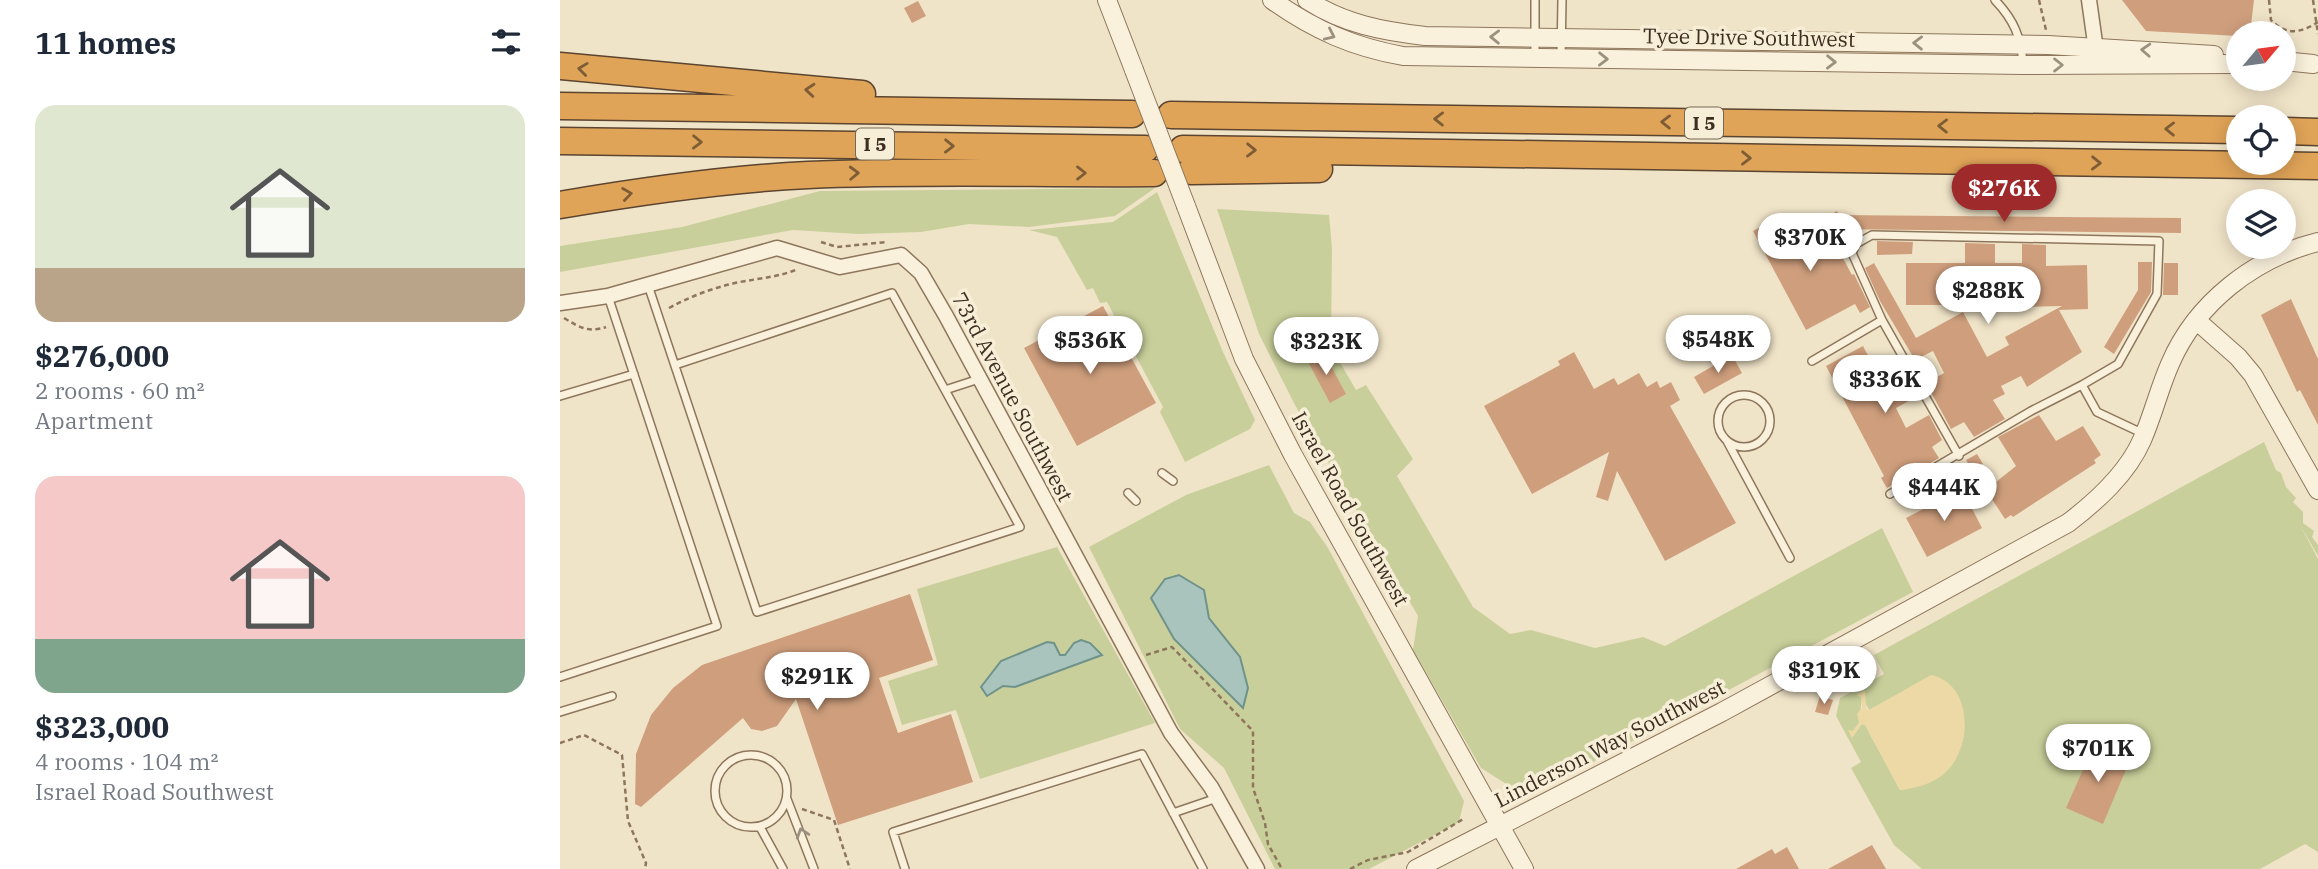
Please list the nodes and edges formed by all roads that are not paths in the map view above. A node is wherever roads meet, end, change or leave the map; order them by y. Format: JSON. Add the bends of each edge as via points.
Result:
{"nodes":[{"id":1,"x":1107,"y":0,"type":"edge"},
{"id":2,"x":1272,"y":0,"type":"edge"},
{"id":3,"x":1307,"y":0,"type":"edge"},
{"id":4,"x":1535,"y":0,"type":"edge"},
{"id":5,"x":1562,"y":0,"type":"edge"},
{"id":6,"x":1995,"y":0,"type":"edge"},
{"id":7,"x":2089,"y":0,"type":"edge"},
{"id":8,"x":1535,"y":38,"type":"junction"},
{"id":9,"x":1562,"y":38,"type":"junction"},
{"id":10,"x":2022,"y":45,"type":"junction"},
{"id":11,"x":2097,"y":57,"type":"junction"},
{"id":12,"x":2226,"y":57,"type":"edge"},
{"id":13,"x":1535,"y":58,"type":"junction"},
{"id":14,"x":1561,"y":58,"type":"junction"},
{"id":15,"x":2226,"y":64,"type":"edge"},
{"id":16,"x":2023,"y":65,"type":"junction"},
{"id":17,"x":560,"y":66,"type":"edge"},
{"id":18,"x":560,"y":106,"type":"edge"},
{"id":19,"x":1098,"y":114,"type":"junction"},
{"id":20,"x":1132,"y":114,"type":"dead end"},
{"id":21,"x":1171,"y":115,"type":"dead end"},
{"id":22,"x":2226,"y":131,"type":"edge"},
{"id":23,"x":2296,"y":131,"type":"edge"},
{"id":24,"x":2318,"y":132,"type":"edge"},
{"id":25,"x":560,"y":141,"type":"edge"},
{"id":26,"x":1187,"y":160,"type":"dead end"},
{"id":27,"x":2318,"y":166,"type":"edge"},
{"id":28,"x":560,"y":205,"type":"edge"},
{"id":29,"x":2318,"y":242,"type":"edge"},
{"id":30,"x":648,"y":284,"type":"junction"},
{"id":31,"x":608,"y":296,"type":"junction"},
{"id":32,"x":560,"y":303,"type":"edge"},
{"id":33,"x":1882,"y":320,"type":"junction"},
{"id":34,"x":2196,"y":320,"type":"junction"},
{"id":35,"x":1812,"y":361,"type":"dead end"},
{"id":36,"x":674,"y":365,"type":"junction"},
{"id":37,"x":634,"y":374,"type":"junction"},
{"id":38,"x":979,"y":379,"type":"junction"},
{"id":39,"x":2082,"y":385,"type":"junction"},
{"id":40,"x":945,"y":390,"type":"junction"},
{"id":41,"x":560,"y":396,"type":"edge"},
{"id":42,"x":2144,"y":434,"type":"junction"},
{"id":43,"x":1726,"y":440,"type":"junction"},
{"id":44,"x":1959,"y":456,"type":"junction"},
{"id":45,"x":1162,"y":473,"type":"dead end"},
{"id":46,"x":1173,"y":481,"type":"dead end"},
{"id":47,"x":2318,"y":490,"type":"edge"},
{"id":48,"x":1128,"y":493,"type":"dead end"},
{"id":49,"x":1890,"y":494,"type":"dead end"},
{"id":50,"x":1136,"y":501,"type":"dead end"},
{"id":51,"x":1790,"y":558,"type":"dead end"},
{"id":52,"x":560,"y":677,"type":"edge"},
{"id":53,"x":612,"y":696,"type":"dead end"},
{"id":54,"x":560,"y":712,"type":"edge"},
{"id":55,"x":1217,"y":798,"type":"junction"},
{"id":56,"x":787,"y":799,"type":"junction"},
{"id":57,"x":1173,"y":813,"type":"junction"},
{"id":58,"x":760,"y":827,"type":"junction"},
{"id":59,"x":1500,"y":827,"type":"junction"},
{"id":60,"x":783,"y":869,"type":"edge"},
{"id":61,"x":814,"y":869,"type":"edge"},
{"id":62,"x":905,"y":869,"type":"edge"},
{"id":63,"x":1203,"y":869,"type":"edge"},
{"id":64,"x":1257,"y":869,"type":"edge"},
{"id":65,"x":1416,"y":869,"type":"edge"},
{"id":66,"x":1524,"y":869,"type":"edge"}],
"edges":[{"from":1,"to":59,"type":"street","name":"Israel Road Southwest","bridge":true,"via":[[1244,359]]},
{"from":2,"to":13,"type":"street","name":"Tyee Drive Southwest","one_way":true,"via":[[1311,27],[1371,50],[1404,56]]},
{"from":8,"to":3,"type":"street","name":"Tyee Drive Southwest","one_way":true,"via":[[1381,31],[1347,22]]},
{"from":4,"to":8,"type":"lane"},
{"from":5,"to":9,"type":"lane"},
{"from":6,"to":10,"type":"lane","via":[[2014,23]]},
{"from":7,"to":11,"type":"street"},
{"from":8,"to":9,"type":"street","name":"Tyee Drive Southwest"},
{"from":8,"to":13,"type":"lane"},
{"from":10,"to":9,"type":"street","name":"Tyee Drive Southwest","one_way":true},
{"from":9,"to":14,"type":"lane"},
{"from":10,"to":11,"type":"street","name":"Tyee Drive Southwest"},
{"from":10,"to":16,"type":"lane"},
{"from":12,"to":11,"type":"street","name":"Tyee Drive Southwest","one_way":true},
{"from":11,"to":15,"type":"street","name":"Tyee Drive Southwest"},
{"from":16,"to":11,"type":"street","name":"Tyee Drive Southwest","one_way":true},
{"from":13,"to":14,"type":"street","name":"Tyee Drive Southwest"},
{"from":14,"to":16,"type":"street","name":"Tyee Drive Southwest","one_way":true},
{"from":19,"to":17,"type":"highway","one_way":true},
{"from":18,"to":19,"type":"highway","number":"I 5"},
{"from":19,"to":20,"type":"highway","number":"I 5"},
{"from":22,"to":21,"type":"highway","number":"I 5","one_way":true},
{"from":23,"to":24,"type":"highway"},
{"from":25,"to":28,"type":"highway","number":"I 5","via":[[1150,161],[806,175],[716,182]]},
{"from":26,"to":27,"type":"highway","number":"I 5","one_way":true,"via":[[1541,168],[1678,158]]},
{"from":29,"to":34,"type":"street","name":"Linderson Way Southwest","via":[[2253,269]]},
{"from":30,"to":31,"type":"street","name":"73rd Avenue Southwest"},
{"from":30,"to":36,"type":"lane"},
{"from":30,"to":38,"type":"street","name":"73rd Avenue Southwest","via":[[778,248],[840,267],[901,255],[921,273]]},
{"from":31,"to":32,"type":"street","name":"73rd Avenue Southwest"},
{"from":31,"to":37,"type":"lane"},
{"from":33,"to":35,"type":"lane"},
{"from":33,"to":39,"type":"lane","via":[[1852,253],[1856,244],[1872,235],[2160,241],[2157,294],[2151,306],[2119,364]]},
{"from":33,"to":44,"type":"lane"},
{"from":34,"to":42,"type":"street","name":"Linderson Way Southwest","via":[[2170,364]]},
{"from":34,"to":47,"type":"street","via":[[2253,375]]},
{"from":36,"to":40,"type":"lane","via":[[892,293]]},
{"from":36,"to":40,"type":"lane","via":[[757,612],[1020,527]]},
{"from":37,"to":41,"type":"lane"},
{"from":37,"to":52,"type":"lane","via":[[717,626]]},
{"from":38,"to":40,"type":"lane"},
{"from":38,"to":55,"type":"street","name":"73rd Avenue Southwest","via":[[1171,733]]},
{"from":39,"to":42,"type":"lane","via":[[2097,412]]},
{"from":39,"to":44,"type":"lane"},
{"from":42,"to":59,"type":"street","name":"Linderson Way Southwest","via":[[2111,486],[2049,536]]},
{"from":43,"to":43,"type":"lane","via":[[1718,421],[1725,404],[1746,395],[1761,401],[1770,415],[1763,440],[1744,447]]},
{"from":43,"to":51,"type":"lane"},
{"from":44,"to":49,"type":"lane"},
{"from":45,"to":46,"type":"lane"},
{"from":48,"to":50,"type":"lane"},
{"from":53,"to":54,"type":"lane"},
{"from":55,"to":57,"type":"lane"},
{"from":55,"to":64,"type":"street","name":"73rd Avenue Southwest"},
{"from":56,"to":58,"type":"lane","via":[[774,820]]},
{"from":56,"to":58,"type":"lane","via":[[785,777],[765,758],[744,756],[724,767],[715,787],[722,813],[739,825]]},
{"from":61,"to":56,"type":"lane","one_way":true},
{"from":57,"to":62,"type":"lane","via":[[1142,754],[893,832]]},
{"from":57,"to":63,"type":"lane"},
{"from":58,"to":60,"type":"lane"},
{"from":59,"to":65,"type":"street","name":"Linderson Way Southwest"},
{"from":59,"to":66,"type":"street","name":"Israel Road Southwest"}]}
